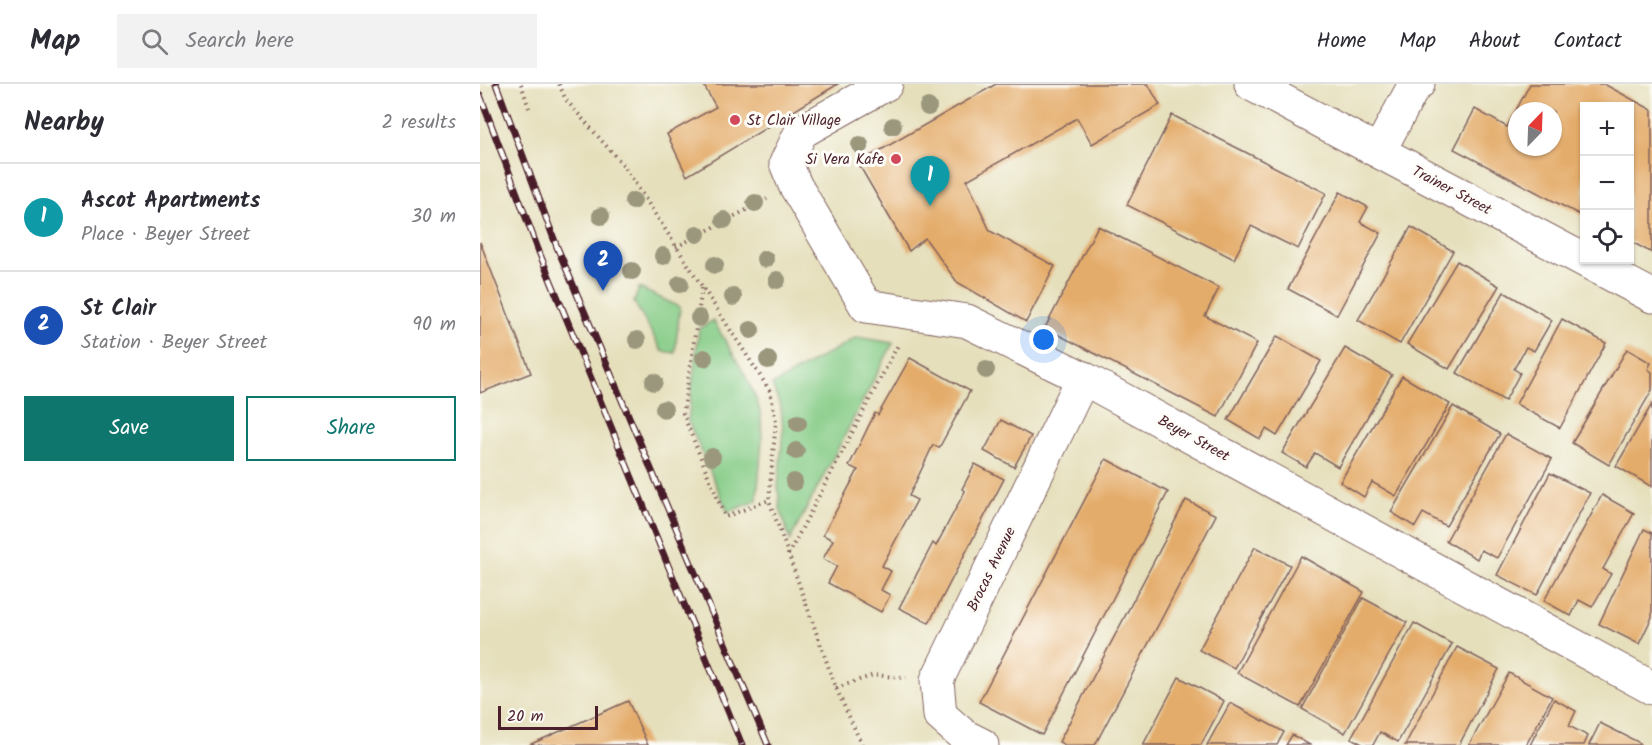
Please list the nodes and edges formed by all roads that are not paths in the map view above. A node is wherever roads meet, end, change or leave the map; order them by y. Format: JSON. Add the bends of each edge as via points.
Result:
{"nodes":[{"id":1,"x":886,"y":84,"type":"edge"},
{"id":2,"x":1251,"y":84,"type":"edge"},
{"id":3,"x":1418,"y":84,"type":"edge"},
{"id":4,"x":1380,"y":151,"type":"junction"},
{"id":5,"x":1652,"y":296,"type":"edge"},
{"id":6,"x":1083,"y":378,"type":"junction"},
{"id":7,"x":1652,"y":688,"type":"edge"},
{"id":8,"x":982,"y":745,"type":"edge"}],
"edges":[{"from":1,"to":6,"type":"street","name":"Beyer Street","via":[[801,132],[786,163],[799,193],[866,306],[967,321]]},
{"from":2,"to":4,"type":"street","name":"Trainer Street"},
{"from":3,"to":4,"type":"street"},
{"from":4,"to":5,"type":"street","name":"Trainer Street"},
{"from":6,"to":7,"type":"street","name":"Beyer Street"},
{"from":6,"to":8,"type":"street","name":"Brocas Avenue","via":[[937,680],[940,716]]}]}
